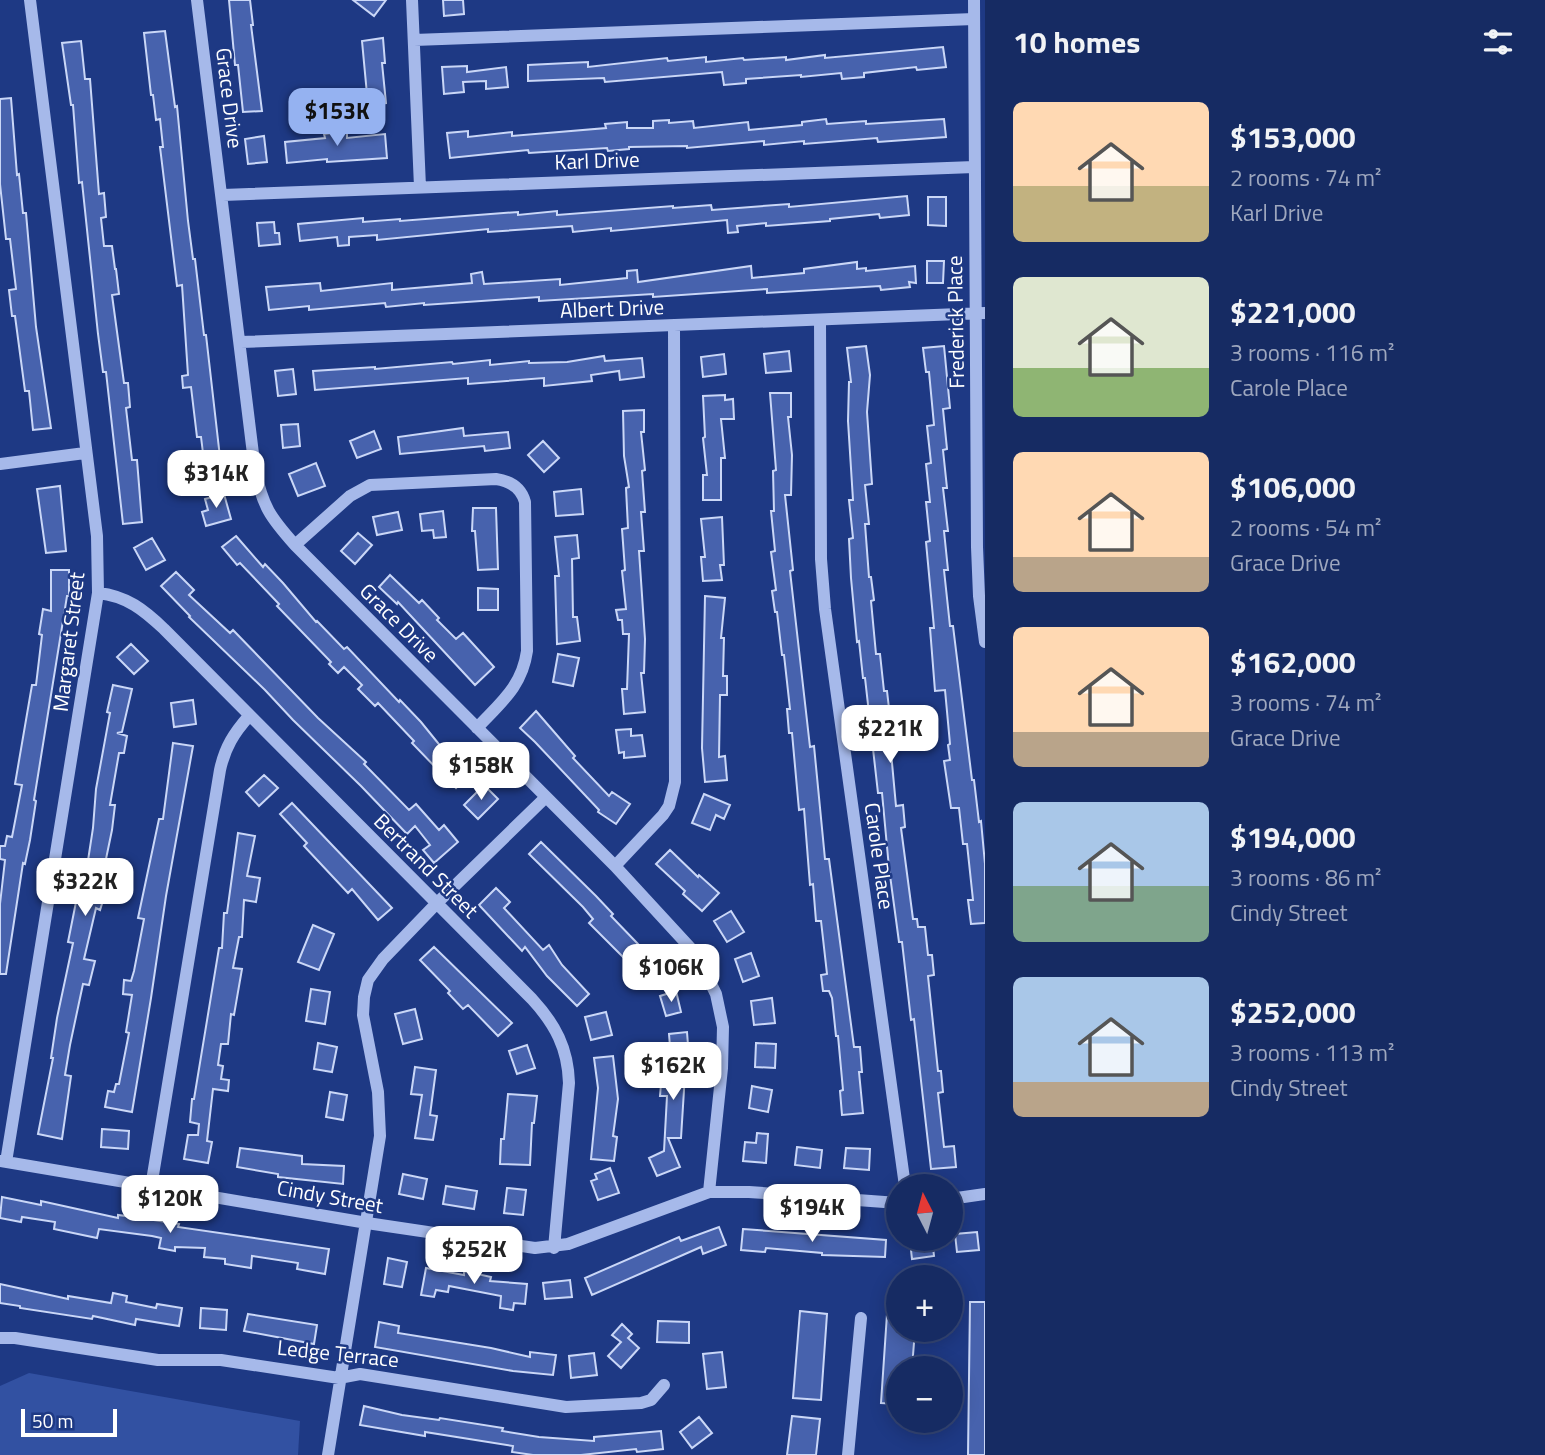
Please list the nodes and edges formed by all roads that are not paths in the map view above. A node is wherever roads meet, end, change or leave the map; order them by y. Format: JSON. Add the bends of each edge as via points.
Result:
{"nodes":[{"id":1,"x":30,"y":0,"type":"edge"},
{"id":2,"x":197,"y":0,"type":"edge"},
{"id":3,"x":412,"y":0,"type":"edge"},
{"id":4,"x":974,"y":0,"type":"edge"},
{"id":5,"x":974,"y":19,"type":"junction"},
{"id":6,"x":414,"y":40,"type":"junction"},
{"id":7,"x":974,"y":167,"type":"junction"},
{"id":8,"x":420,"y":187,"type":"junction"},
{"id":9,"x":223,"y":195,"type":"junction"},
{"id":10,"x":980,"y":314,"type":"edge"},
{"id":11,"x":820,"y":320,"type":"junction"},
{"id":12,"x":674,"y":326,"type":"junction"},
{"id":13,"x":241,"y":342,"type":"junction"},
{"id":14,"x":85,"y":453,"type":"junction"},
{"id":15,"x":0,"y":464,"type":"edge"},
{"id":16,"x":295,"y":545,"type":"junction"},
{"id":17,"x":98,"y":593,"type":"junction"},
{"id":18,"x":985,"y":642,"type":"edge"},
{"id":19,"x":249,"y":716,"type":"junction"},
{"id":20,"x":477,"y":729,"type":"junction"},
{"id":21,"x":545,"y":798,"type":"junction"},
{"id":22,"x":615,"y":866,"type":"junction"},
{"id":23,"x":436,"y":904,"type":"junction"},
{"id":24,"x":3,"y":1162,"type":"edge"},
{"id":25,"x":903,"y":1174,"type":"edge"},
{"id":26,"x":151,"y":1187,"type":"junction"},
{"id":27,"x":709,"y":1192,"type":"junction"},
{"id":28,"x":985,"y":1194,"type":"edge"},
{"id":29,"x":963,"y":1197,"type":"edge"},
{"id":30,"x":886,"y":1202,"type":"edge"},
{"id":31,"x":367,"y":1223,"type":"junction"},
{"id":32,"x":554,"y":1248,"type":"junction"},
{"id":33,"x":861,"y":1318,"type":"dead end"},
{"id":34,"x":0,"y":1338,"type":"edge"},
{"id":35,"x":339,"y":1378,"type":"junction"},
{"id":36,"x":664,"y":1385,"type":"dead end"},
{"id":37,"x":328,"y":1455,"type":"edge"},
{"id":38,"x":848,"y":1455,"type":"edge"}],
"edges":[{"from":1,"to":14,"type":"street","name":"Margaret Street"},
{"from":2,"to":9,"type":"street","name":"Grace Drive"},
{"from":3,"to":6,"type":"street"},
{"from":4,"to":5,"type":"street","name":"Frederick Place"},
{"from":5,"to":6,"type":"street"},
{"from":5,"to":7,"type":"street","name":"Frederick Place"},
{"from":6,"to":8,"type":"street"},
{"from":7,"to":8,"type":"street","name":"Karl Drive"},
{"from":7,"to":10,"type":"street","name":"Frederick Place"},
{"from":8,"to":9,"type":"street","name":"Karl Drive"},
{"from":9,"to":13,"type":"street","name":"Grace Drive"},
{"from":10,"to":11,"type":"street","name":"Albert Drive"},
{"from":10,"to":18,"type":"street","name":"Frederick Place","via":[[977,565]]},
{"from":11,"to":12,"type":"street","name":"Albert Drive"},
{"from":11,"to":25,"type":"street","name":"Carole Place","via":[[825,609]]},
{"from":12,"to":13,"type":"street","name":"Albert Drive"},
{"from":12,"to":22,"type":"street","via":[[675,782],[663,816]]},
{"from":13,"to":16,"type":"street","name":"Grace Drive","via":[[262,501]]},
{"from":14,"to":15,"type":"street"},
{"from":14,"to":17,"type":"street","name":"Margaret Street","via":[[97,536]]},
{"from":16,"to":20,"type":"street","name":"Grace Drive"},
{"from":16,"to":20,"type":"street","via":[[370,485],[496,479],[516,486],[525,502],[525,668]]},
{"from":17,"to":19,"type":"street","name":"Bertrand Street","via":[[125,599],[145,611]]},
{"from":17,"to":24,"type":"street","name":"Margaret Street"},
{"from":19,"to":23,"type":"street","name":"Bertrand Street"},
{"from":19,"to":26,"type":"street","via":[[225,748],[220,770]]},
{"from":20,"to":21,"type":"street","name":"Grace Drive"},
{"from":21,"to":22,"type":"street","name":"Grace Drive"},
{"from":21,"to":23,"type":"street"},
{"from":22,"to":27,"type":"street","name":"Grace Drive","via":[[688,943],[716,994],[723,1045]]},
{"from":23,"to":31,"type":"street","via":[[368,979],[363,1015],[380,1136]]},
{"from":23,"to":32,"type":"street","name":"Bertrand Street","via":[[537,1005],[561,1040],[569,1083]]},
{"from":24,"to":26,"type":"street","name":"Cindy Street"},
{"from":26,"to":31,"type":"street","name":"Cindy Street"},
{"from":27,"to":30,"type":"street","name":"Cindy Street"},
{"from":27,"to":32,"type":"street","name":"Cindy Street"},
{"from":28,"to":29,"type":"street"},
{"from":31,"to":32,"type":"street","name":"Cindy Street"},
{"from":31,"to":35,"type":"street"},
{"from":33,"to":38,"type":"street"},
{"from":34,"to":35,"type":"street","name":"Ledge Terrace","via":[[158,1360],[221,1360]]},
{"from":35,"to":36,"type":"street","name":"Ledge Terrace","via":[[360,1374],[566,1406],[641,1403]]},
{"from":35,"to":37,"type":"street"}]}
